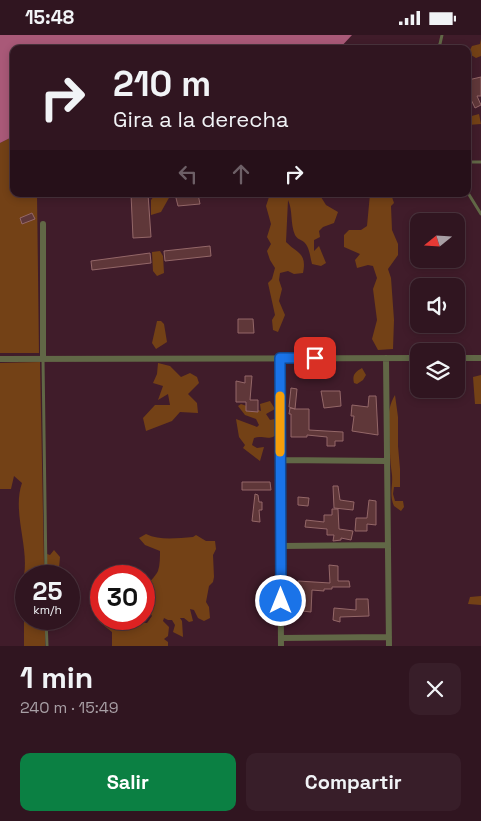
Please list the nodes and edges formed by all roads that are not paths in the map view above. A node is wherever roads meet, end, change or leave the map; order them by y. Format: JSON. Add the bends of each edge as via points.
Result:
{"nodes":[{"id":1,"x":470,"y":197,"type":"edge"},
{"id":2,"x":481,"y":215,"type":"edge"},
{"id":3,"x":42,"y":224,"type":"dead end"},
{"id":4,"x":280,"y":358,"type":"junction"},
{"id":5,"x":386,"y":358,"type":"junction"},
{"id":6,"x":410,"y":358,"type":"edge"},
{"id":7,"x":465,"y":358,"type":"edge"},
{"id":8,"x":481,"y":358,"type":"edge"},
{"id":9,"x":0,"y":359,"type":"edge"},
{"id":10,"x":43,"y":359,"type":"junction"},
{"id":11,"x":280,"y":459,"type":"junction"},
{"id":12,"x":387,"y":461,"type":"junction"},
{"id":13,"x":388,"y":545,"type":"junction"},
{"id":14,"x":281,"y":546,"type":"junction"},
{"id":15,"x":46,"y":565,"type":"edge"},
{"id":16,"x":46,"y":630,"type":"edge"},
{"id":17,"x":389,"y":637,"type":"junction"},
{"id":18,"x":281,"y":638,"type":"junction"},
{"id":19,"x":47,"y":646,"type":"edge"},
{"id":20,"x":281,"y":646,"type":"edge"},
{"id":21,"x":389,"y":646,"type":"edge"}],
"edges":[{"from":1,"to":2,"type":"lane"},
{"from":3,"to":10,"type":"street"},
{"from":4,"to":5,"type":"street"},
{"from":4,"to":10,"type":"street"},
{"from":4,"to":11,"type":"street"},
{"from":5,"to":6,"type":"street"},
{"from":5,"to":12,"type":"street"},
{"from":7,"to":8,"type":"street"},
{"from":9,"to":10,"type":"street"},
{"from":10,"to":15,"type":"lane"},
{"from":11,"to":12,"type":"street"},
{"from":11,"to":14,"type":"street"},
{"from":12,"to":13,"type":"street"},
{"from":13,"to":14,"type":"street"},
{"from":13,"to":17,"type":"street"},
{"from":14,"to":18,"type":"street"},
{"from":16,"to":19,"type":"lane"},
{"from":17,"to":18,"type":"street"},
{"from":17,"to":21,"type":"street"},
{"from":18,"to":20,"type":"street"}]}
